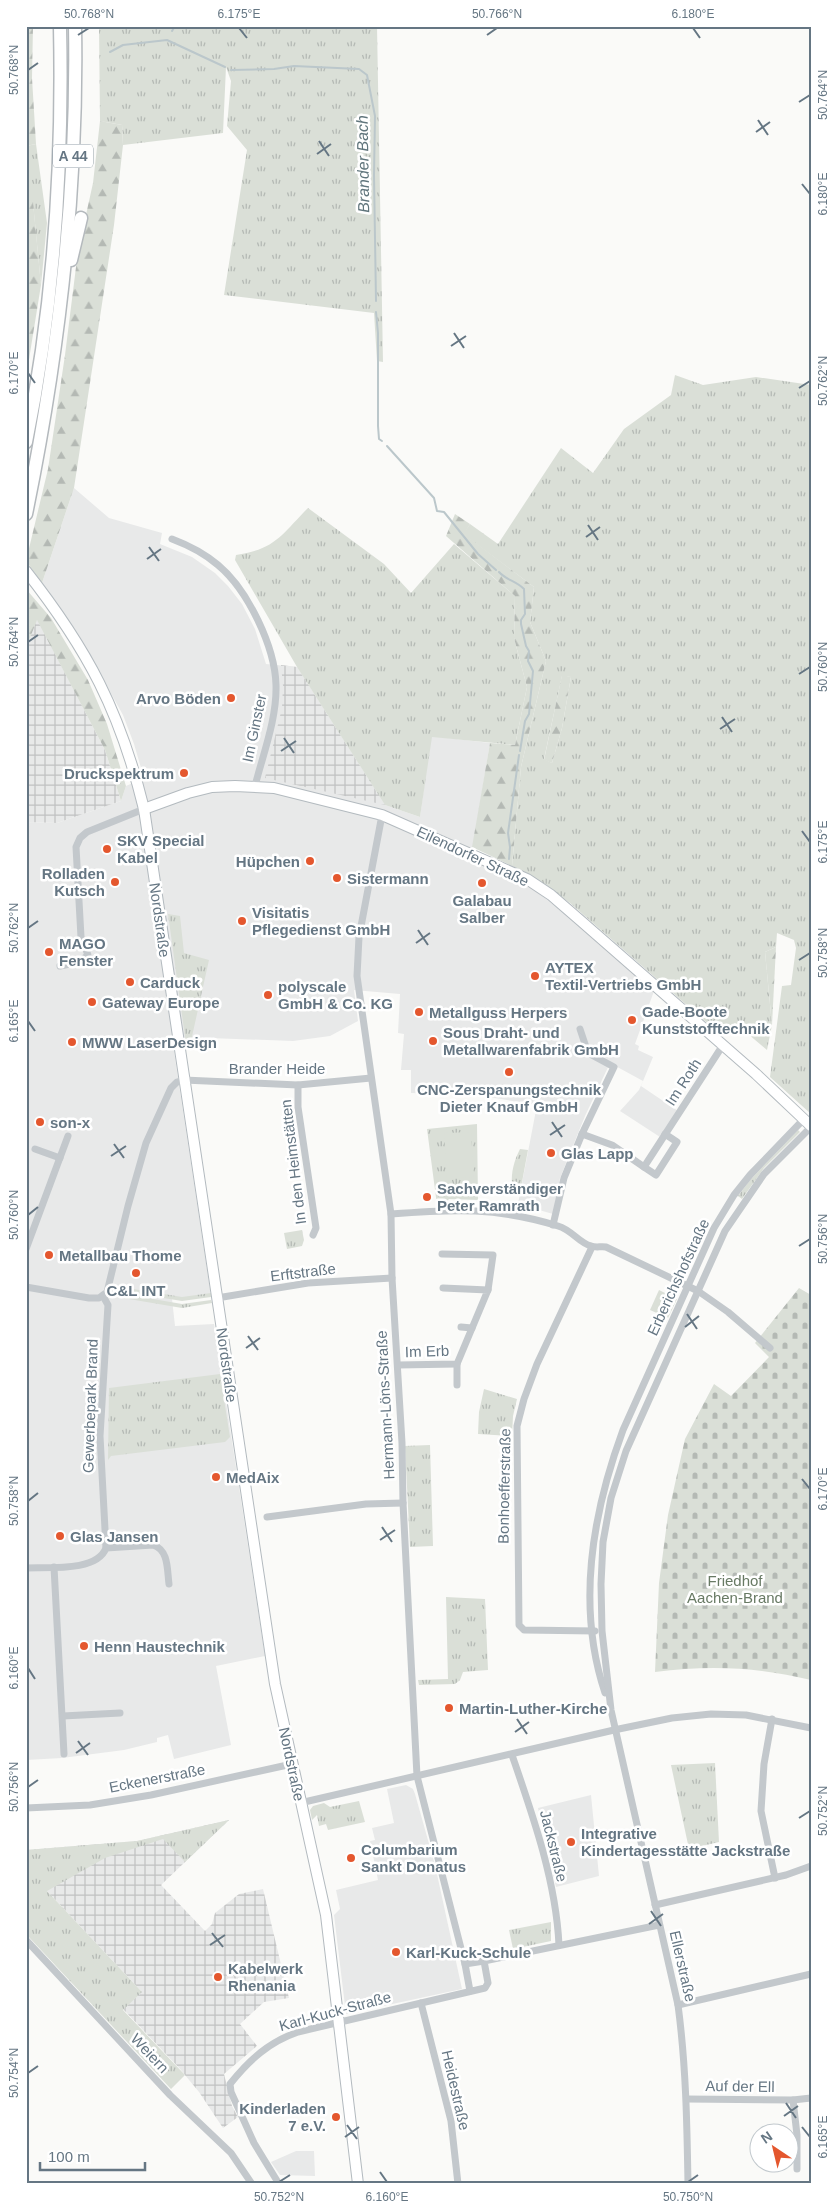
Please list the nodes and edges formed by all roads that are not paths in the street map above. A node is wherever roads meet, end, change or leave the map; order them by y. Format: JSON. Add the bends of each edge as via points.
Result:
{"nodes":[{"id":1,"x":60,"y":26,"type":"edge"},
{"id":2,"x":75,"y":26,"type":"edge"},
{"id":3,"x":48,"y":191,"type":"dead end"},
{"id":4,"x":81,"y":218,"type":"dead end"},
{"id":5,"x":53,"y":252,"type":"junction"},
{"id":6,"x":63,"y":286,"type":"junction"},
{"id":7,"x":26,"y":442,"type":"edge"},
{"id":8,"x":26,"y":514,"type":"edge"},
{"id":9,"x":172,"y":539,"type":"dead end"},
{"id":10,"x":26,"y":572,"type":"edge"},
{"id":11,"x":255,"y":786,"type":"junction"},
{"id":12,"x":144,"y":809,"type":"junction"},
{"id":13,"x":382,"y":815,"type":"junction"},
{"id":14,"x":60,"y":966,"type":"dead end"},
{"id":15,"x":580,"y":1029,"type":"dead end"},
{"id":16,"x":723,"y":1045,"type":"junction"},
{"id":17,"x":371,"y":1078,"type":"junction"},
{"id":18,"x":184,"y":1080,"type":"junction"},
{"id":19,"x":298,"y":1085,"type":"junction"},
{"id":20,"x":808,"y":1124,"type":"edge"},
{"id":21,"x":582,"y":1134,"type":"junction"},
{"id":22,"x":665,"y":1134,"type":"junction"},
{"id":23,"x":68,"y":1136,"type":"dead end"},
{"id":24,"x":35,"y":1149,"type":"dead end"},
{"id":25,"x":60,"y":1158,"type":"junction"},
{"id":26,"x":644,"y":1166,"type":"junction"},
{"id":27,"x":391,"y":1214,"type":"junction"},
{"id":28,"x":553,"y":1225,"type":"junction"},
{"id":29,"x":313,"y":1236,"type":"dead end"},
{"id":30,"x":592,"y":1247,"type":"junction"},
{"id":31,"x":26,"y":1249,"type":"edge"},
{"id":32,"x":442,"y":1254,"type":"dead end"},
{"id":33,"x":392,"y":1278,"type":"junction"},
{"id":34,"x":26,"y":1287,"type":"edge"},
{"id":35,"x":688,"y":1287,"type":"junction"},
{"id":36,"x":443,"y":1288,"type":"dead end"},
{"id":37,"x":488,"y":1290,"type":"junction"},
{"id":38,"x":698,"y":1291,"type":"junction"},
{"id":39,"x":103,"y":1296,"type":"junction"},
{"id":40,"x":217,"y":1298,"type":"junction"},
{"id":41,"x":461,"y":1327,"type":"dead end"},
{"id":42,"x":472,"y":1328,"type":"junction"},
{"id":43,"x":770,"y":1348,"type":"dead end"},
{"id":44,"x":457,"y":1364,"type":"junction"},
{"id":45,"x":398,"y":1365,"type":"junction"},
{"id":46,"x":457,"y":1385,"type":"dead end"},
{"id":47,"x":610,"y":1466,"type":"junction"},
{"id":48,"x":620,"y":1468,"type":"junction"},
{"id":49,"x":403,"y":1503,"type":"junction"},
{"id":50,"x":267,"y":1517,"type":"dead end"},
{"id":51,"x":106,"y":1548,"type":"junction"},
{"id":52,"x":54,"y":1567,"type":"junction"},
{"id":53,"x":26,"y":1568,"type":"edge"},
{"id":54,"x":169,"y":1584,"type":"dead end"},
{"id":55,"x":591,"y":1631,"type":"junction"},
{"id":56,"x":602,"y":1631,"type":"junction"},
{"id":57,"x":611,"y":1710,"type":"junction"},
{"id":58,"x":120,"y":1712,"type":"dead end"},
{"id":59,"x":63,"y":1716,"type":"junction"},
{"id":60,"x":772,"y":1719,"type":"junction"},
{"id":61,"x":811,"y":1728,"type":"edge"},
{"id":62,"x":614,"y":1730,"type":"junction"},
{"id":63,"x":64,"y":1754,"type":"dead end"},
{"id":64,"x":512,"y":1755,"type":"junction"},
{"id":65,"x":292,"y":1764,"type":"junction"},
{"id":66,"x":417,"y":1776,"type":"junction"},
{"id":67,"x":300,"y":1803,"type":"junction"},
{"id":68,"x":26,"y":1808,"type":"edge"},
{"id":69,"x":811,"y":1866,"type":"edge"},
{"id":70,"x":775,"y":1878,"type":"junction"},
{"id":71,"x":655,"y":1905,"type":"junction"},
{"id":72,"x":659,"y":1925,"type":"junction"},
{"id":73,"x":27,"y":1943,"type":"edge"},
{"id":74,"x":559,"y":1945,"type":"junction"},
{"id":75,"x":484,"y":1961,"type":"junction"},
{"id":76,"x":465,"y":1964,"type":"junction"},
{"id":77,"x":811,"y":1974,"type":"edge"},
{"id":78,"x":470,"y":1992,"type":"junction"},
{"id":79,"x":421,"y":2003,"type":"junction"},
{"id":80,"x":678,"y":2005,"type":"junction"},
{"id":81,"x":339,"y":2022,"type":"junction"},
{"id":82,"x":811,"y":2098,"type":"edge"},
{"id":83,"x":687,"y":2099,"type":"junction"},
{"id":84,"x":793,"y":2100,"type":"junction"},
{"id":85,"x":796,"y":2122,"type":"edge"},
{"id":86,"x":252,"y":2184,"type":"edge"},
{"id":87,"x":279,"y":2184,"type":"edge"},
{"id":88,"x":358,"y":2184,"type":"edge"},
{"id":89,"x":458,"y":2184,"type":"edge"},
{"id":90,"x":688,"y":2184,"type":"edge"}],
"edges":[{"from":1,"to":5,"type":"highway","number":"A 44","via":[[62,94]]},
{"from":2,"to":6,"type":"highway","number":"A 44","via":[[76,93]]},
{"from":3,"to":5,"type":"highway"},
{"from":4,"to":6,"type":"highway"},
{"from":5,"to":7,"type":"highway","number":"A 44"},
{"from":6,"to":8,"type":"highway","number":"A 44","via":[[43,432]]},
{"from":9,"to":11,"type":"street","name":"Im Ginster","via":[[192,547],[220,566],[247,601],[269,645],[275,665],[275,709]]},
{"from":10,"to":12,"type":"street","name":"Nordstraße","via":[[78,642],[107,696],[127,745]]},
{"from":11,"to":12,"type":"street","name":"Eilendorfer Straße","via":[[212,787]]},
{"from":11,"to":13,"type":"street","name":"Eilendorfer Straße"},
{"from":12,"to":14,"type":"street","via":[[87,832],[80,838],[76,848],[81,937],[88,955],[80,962]]},
{"from":12,"to":18,"type":"street","name":"Nordstraße"},
{"from":13,"to":16,"type":"street","name":"Eilendorfer Straße","via":[[516,874],[551,895]]},
{"from":13,"to":17,"type":"street","name":"Hermann-Löns-Straße","via":[[359,936],[356,976]]},
{"from":15,"to":21,"type":"street","via":[[588,1053],[614,1067]]},
{"from":16,"to":20,"type":"street","name":"Eilendorfer Straße"},
{"from":16,"to":22,"type":"street","name":"Im Roth"},
{"from":17,"to":19,"type":"street","name":"Brander Heide"},
{"from":17,"to":27,"type":"street","name":"Hermann-Löns-Straße"},
{"from":18,"to":19,"type":"street","name":"Brander Heide"},
{"from":18,"to":39,"type":"street","via":[[171,1088],[146,1143],[110,1284]]},
{"from":18,"to":40,"type":"street","name":"Nordstraße"},
{"from":19,"to":29,"type":"street","name":"In den Heimstätten","via":[[298,1107],[316,1228]]},
{"from":20,"to":35,"type":"street","name":"Erberichshofstraße","via":[[756,1168],[734,1195],[714,1228]]},
{"from":20,"to":38,"type":"street","name":"Erberichshofstraße","via":[[746,1198],[725,1231]]},
{"from":21,"to":26,"type":"street","via":[[612,1145]]},
{"from":21,"to":28,"type":"street","via":[[564,1178]]},
{"from":22,"to":26,"type":"street","name":"Im Roth"},
{"from":22,"to":26,"type":"street","via":[[677,1142],[656,1175]]},
{"from":23,"to":25,"type":"street"},
{"from":24,"to":25,"type":"street"},
{"from":25,"to":31,"type":"street"},
{"from":27,"to":28,"type":"street","via":[[481,1210],[514,1214]]},
{"from":27,"to":33,"type":"street","name":"Hermann-Löns-Straße"},
{"from":28,"to":30,"type":"street","via":[[569,1230]]},
{"from":30,"to":35,"type":"street","via":[[606,1247]]},
{"from":30,"to":55,"type":"street","name":"Bonhoefferstraße","via":[[524,1399],[517,1426],[516,1458],[519,1625],[524,1630]]},
{"from":32,"to":37,"type":"street","name":"Im Erb","via":[[493,1255]]},
{"from":33,"to":40,"type":"street","name":"Erftstraße","via":[[308,1283]]},
{"from":33,"to":45,"type":"street","name":"Hermann-Löns-Straße"},
{"from":34,"to":39,"type":"street","via":[[89,1298]]},
{"from":35,"to":38,"type":"street"},
{"from":35,"to":47,"type":"street","name":"Erberichshofstraße"},
{"from":36,"to":37,"type":"street"},
{"from":37,"to":42,"type":"street","name":"Im Erb"},
{"from":38,"to":43,"type":"street","name":"Erberichshofstraße"},
{"from":38,"to":48,"type":"street","name":"Erberichshofstraße"},
{"from":39,"to":51,"type":"street","name":"Gewerbepark Brand","via":[[108,1305],[100,1436]]},
{"from":40,"to":65,"type":"street","name":"Nordstraße","via":[[275,1684]]},
{"from":41,"to":42,"type":"street","name":"Im Erb"},
{"from":42,"to":44,"type":"street","name":"Im Erb"},
{"from":44,"to":45,"type":"street","name":"Im Erb"},
{"from":44,"to":46,"type":"street","name":"Im Erb"},
{"from":45,"to":49,"type":"street","name":"Hermann-Löns-Straße"},
{"from":47,"to":48,"type":"street"},
{"from":47,"to":55,"type":"street","name":"Erberichshofstraße","via":[[593,1542]]},
{"from":48,"to":56,"type":"street","name":"Erberichshofstraße","via":[[603,1542]]},
{"from":49,"to":50,"type":"street","via":[[366,1504]]},
{"from":49,"to":66,"type":"street","name":"Hermann-Löns-Straße"},
{"from":51,"to":52,"type":"street","via":[[104,1554],[87,1565]]},
{"from":51,"to":54,"type":"street","via":[[158,1546],[164,1554]]},
{"from":52,"to":53,"type":"street"},
{"from":52,"to":59,"type":"street"},
{"from":55,"to":56,"type":"street","name":"Bonhoefferstraße"},
{"from":55,"to":57,"type":"street","name":"Erberichshofstraße","via":[[592,1646]]},
{"from":56,"to":57,"type":"street","name":"Erberichshofstraße"},
{"from":57,"to":62,"type":"street","name":"Erberichshofstraße"},
{"from":58,"to":59,"type":"street"},
{"from":59,"to":63,"type":"street"},
{"from":60,"to":61,"type":"street"},
{"from":60,"to":62,"type":"street","via":[[711,1714]]},
{"from":60,"to":70,"type":"street","via":[[764,1764],[761,1811]]},
{"from":62,"to":64,"type":"street"},
{"from":62,"to":71,"type":"street","name":"Ellerstraße"},
{"from":64,"to":66,"type":"street"},
{"from":64,"to":74,"type":"street","name":"Jackstraße","via":[[539,1838],[558,1924]]},
{"from":65,"to":67,"type":"street","name":"Nordstraße"},
{"from":65,"to":68,"type":"street","name":"Eckenerstraße","via":[[151,1795],[90,1805]]},
{"from":66,"to":67,"type":"street"},
{"from":66,"to":76,"type":"street","name":"Hermann-Löns-Straße"},
{"from":67,"to":81,"type":"street","name":"Nordstraße","via":[[326,1915]]},
{"from":69,"to":70,"type":"street"},
{"from":70,"to":71,"type":"street"},
{"from":71,"to":72,"type":"street","name":"Ellerstraße"},
{"from":72,"to":74,"type":"street"},
{"from":72,"to":80,"type":"street","name":"Ellerstraße"},
{"from":73,"to":86,"type":"street","name":"Weiern","via":[[170,2095],[231,2153]]},
{"from":74,"to":75,"type":"street"},
{"from":75,"to":76,"type":"street"},
{"from":75,"to":78,"type":"street","name":"Karl-Kuck-Straße","via":[[488,1987]]},
{"from":76,"to":78,"type":"street","name":"Hermann-Löns-Straße"},
{"from":77,"to":80,"type":"street"},
{"from":78,"to":79,"type":"street","name":"Karl-Kuck-Straße"},
{"from":79,"to":81,"type":"street","name":"Karl-Kuck-Straße"},
{"from":79,"to":89,"type":"street","name":"Heidestraße","via":[[451,2122]]},
{"from":80,"to":83,"type":"street","name":"Ellerstraße"},
{"from":81,"to":87,"type":"street","name":"Karl-Kuck-Straße","via":[[281,2038],[264,2049],[230,2084],[254,2143]]},
{"from":81,"to":88,"type":"street","name":"Nordstraße"},
{"from":82,"to":84,"type":"street","name":"Auf der Ell"},
{"from":83,"to":84,"type":"street","name":"Auf der Ell"},
{"from":83,"to":90,"type":"street","name":"Ellerstraße"},
{"from":84,"to":85,"type":"street","name":"Auf der Ell"}]}
